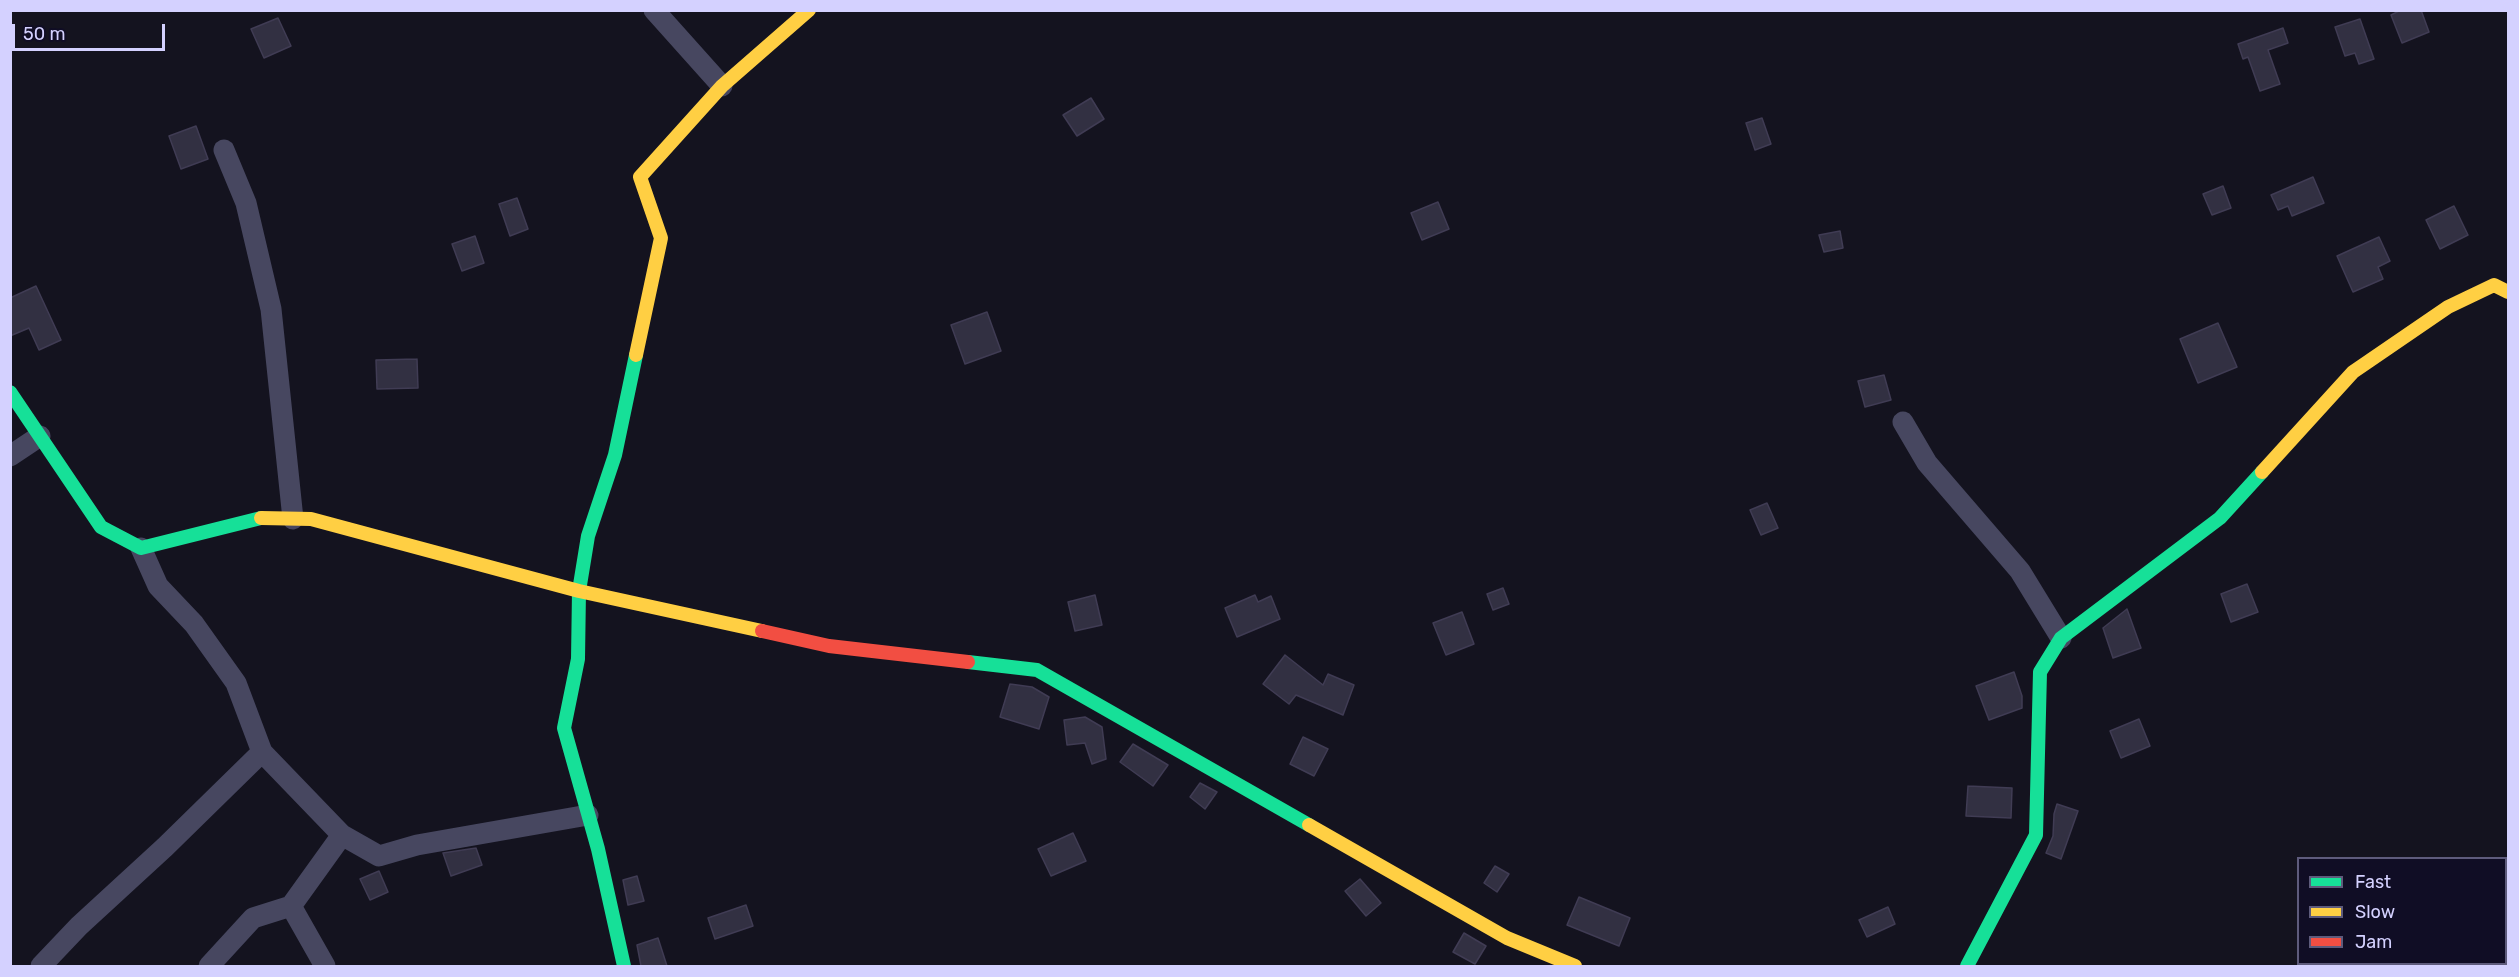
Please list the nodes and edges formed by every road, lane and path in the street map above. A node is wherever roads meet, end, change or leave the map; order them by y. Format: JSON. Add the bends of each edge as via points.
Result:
{"nodes":[{"id":1,"x":654,"y":10,"type":"edge"},
{"id":2,"x":809,"y":10,"type":"edge"},
{"id":3,"x":722,"y":86,"type":"junction"},
{"id":4,"x":224,"y":150,"type":"dead end"},
{"id":5,"x":2508,"y":292,"type":"edge"},
{"id":6,"x":10,"y":392,"type":"edge"},
{"id":7,"x":1904,"y":422,"type":"dead end"},
{"id":8,"x":40,"y":436,"type":"junction"},
{"id":9,"x":10,"y":456,"type":"edge"},
{"id":10,"x":293,"y":519,"type":"junction"},
{"id":11,"x":141,"y":548,"type":"junction"},
{"id":12,"x":579,"y":591,"type":"junction"},
{"id":13,"x":2061,"y":638,"type":"junction"},
{"id":14,"x":262,"y":752,"type":"junction"},
{"id":15,"x":588,"y":815,"type":"junction"},
{"id":16,"x":342,"y":835,"type":"junction"},
{"id":17,"x":291,"y":906,"type":"junction"},
{"id":18,"x":41,"y":966,"type":"edge"},
{"id":19,"x":209,"y":966,"type":"edge"},
{"id":20,"x":325,"y":966,"type":"edge"},
{"id":21,"x":624,"y":966,"type":"edge"},
{"id":22,"x":1575,"y":966,"type":"edge"},
{"id":23,"x":1967,"y":966,"type":"edge"}],
"edges":[{"from":1,"to":3,"type":"street"},
{"from":2,"to":3,"type":"street"},
{"from":3,"to":12,"type":"street","via":[[640,177],[661,238],[615,455],[588,536]]},
{"from":4,"to":10,"type":"street","via":[[246,203],[272,309]]},
{"from":5,"to":13,"type":"street","via":[[2494,285],[2448,307],[2353,372],[2220,518]]},
{"from":6,"to":8,"type":"street"},
{"from":7,"to":13,"type":"street","via":[[1927,463],[2020,572]]},
{"from":8,"to":9,"type":"street"},
{"from":8,"to":11,"type":"street","via":[[101,527]]},
{"from":10,"to":11,"type":"street","via":[[255,518]]},
{"from":10,"to":12,"type":"street","via":[[311,519]]},
{"from":11,"to":14,"type":"street","via":[[158,586],[194,624],[236,683]]},
{"from":12,"to":15,"type":"street","via":[[578,659],[564,728]]},
{"from":12,"to":22,"type":"street","via":[[829,646],[1037,670],[1506,938]]},
{"from":13,"to":23,"type":"street","via":[[2040,672],[2036,835]]},
{"from":14,"to":16,"type":"street"},
{"from":14,"to":18,"type":"street"},
{"from":15,"to":16,"type":"street","via":[[417,845],[379,856]]},
{"from":15,"to":21,"type":"street"},
{"from":16,"to":17,"type":"street"},
{"from":17,"to":19,"type":"street","via":[[253,918]]},
{"from":17,"to":20,"type":"street"}]}
